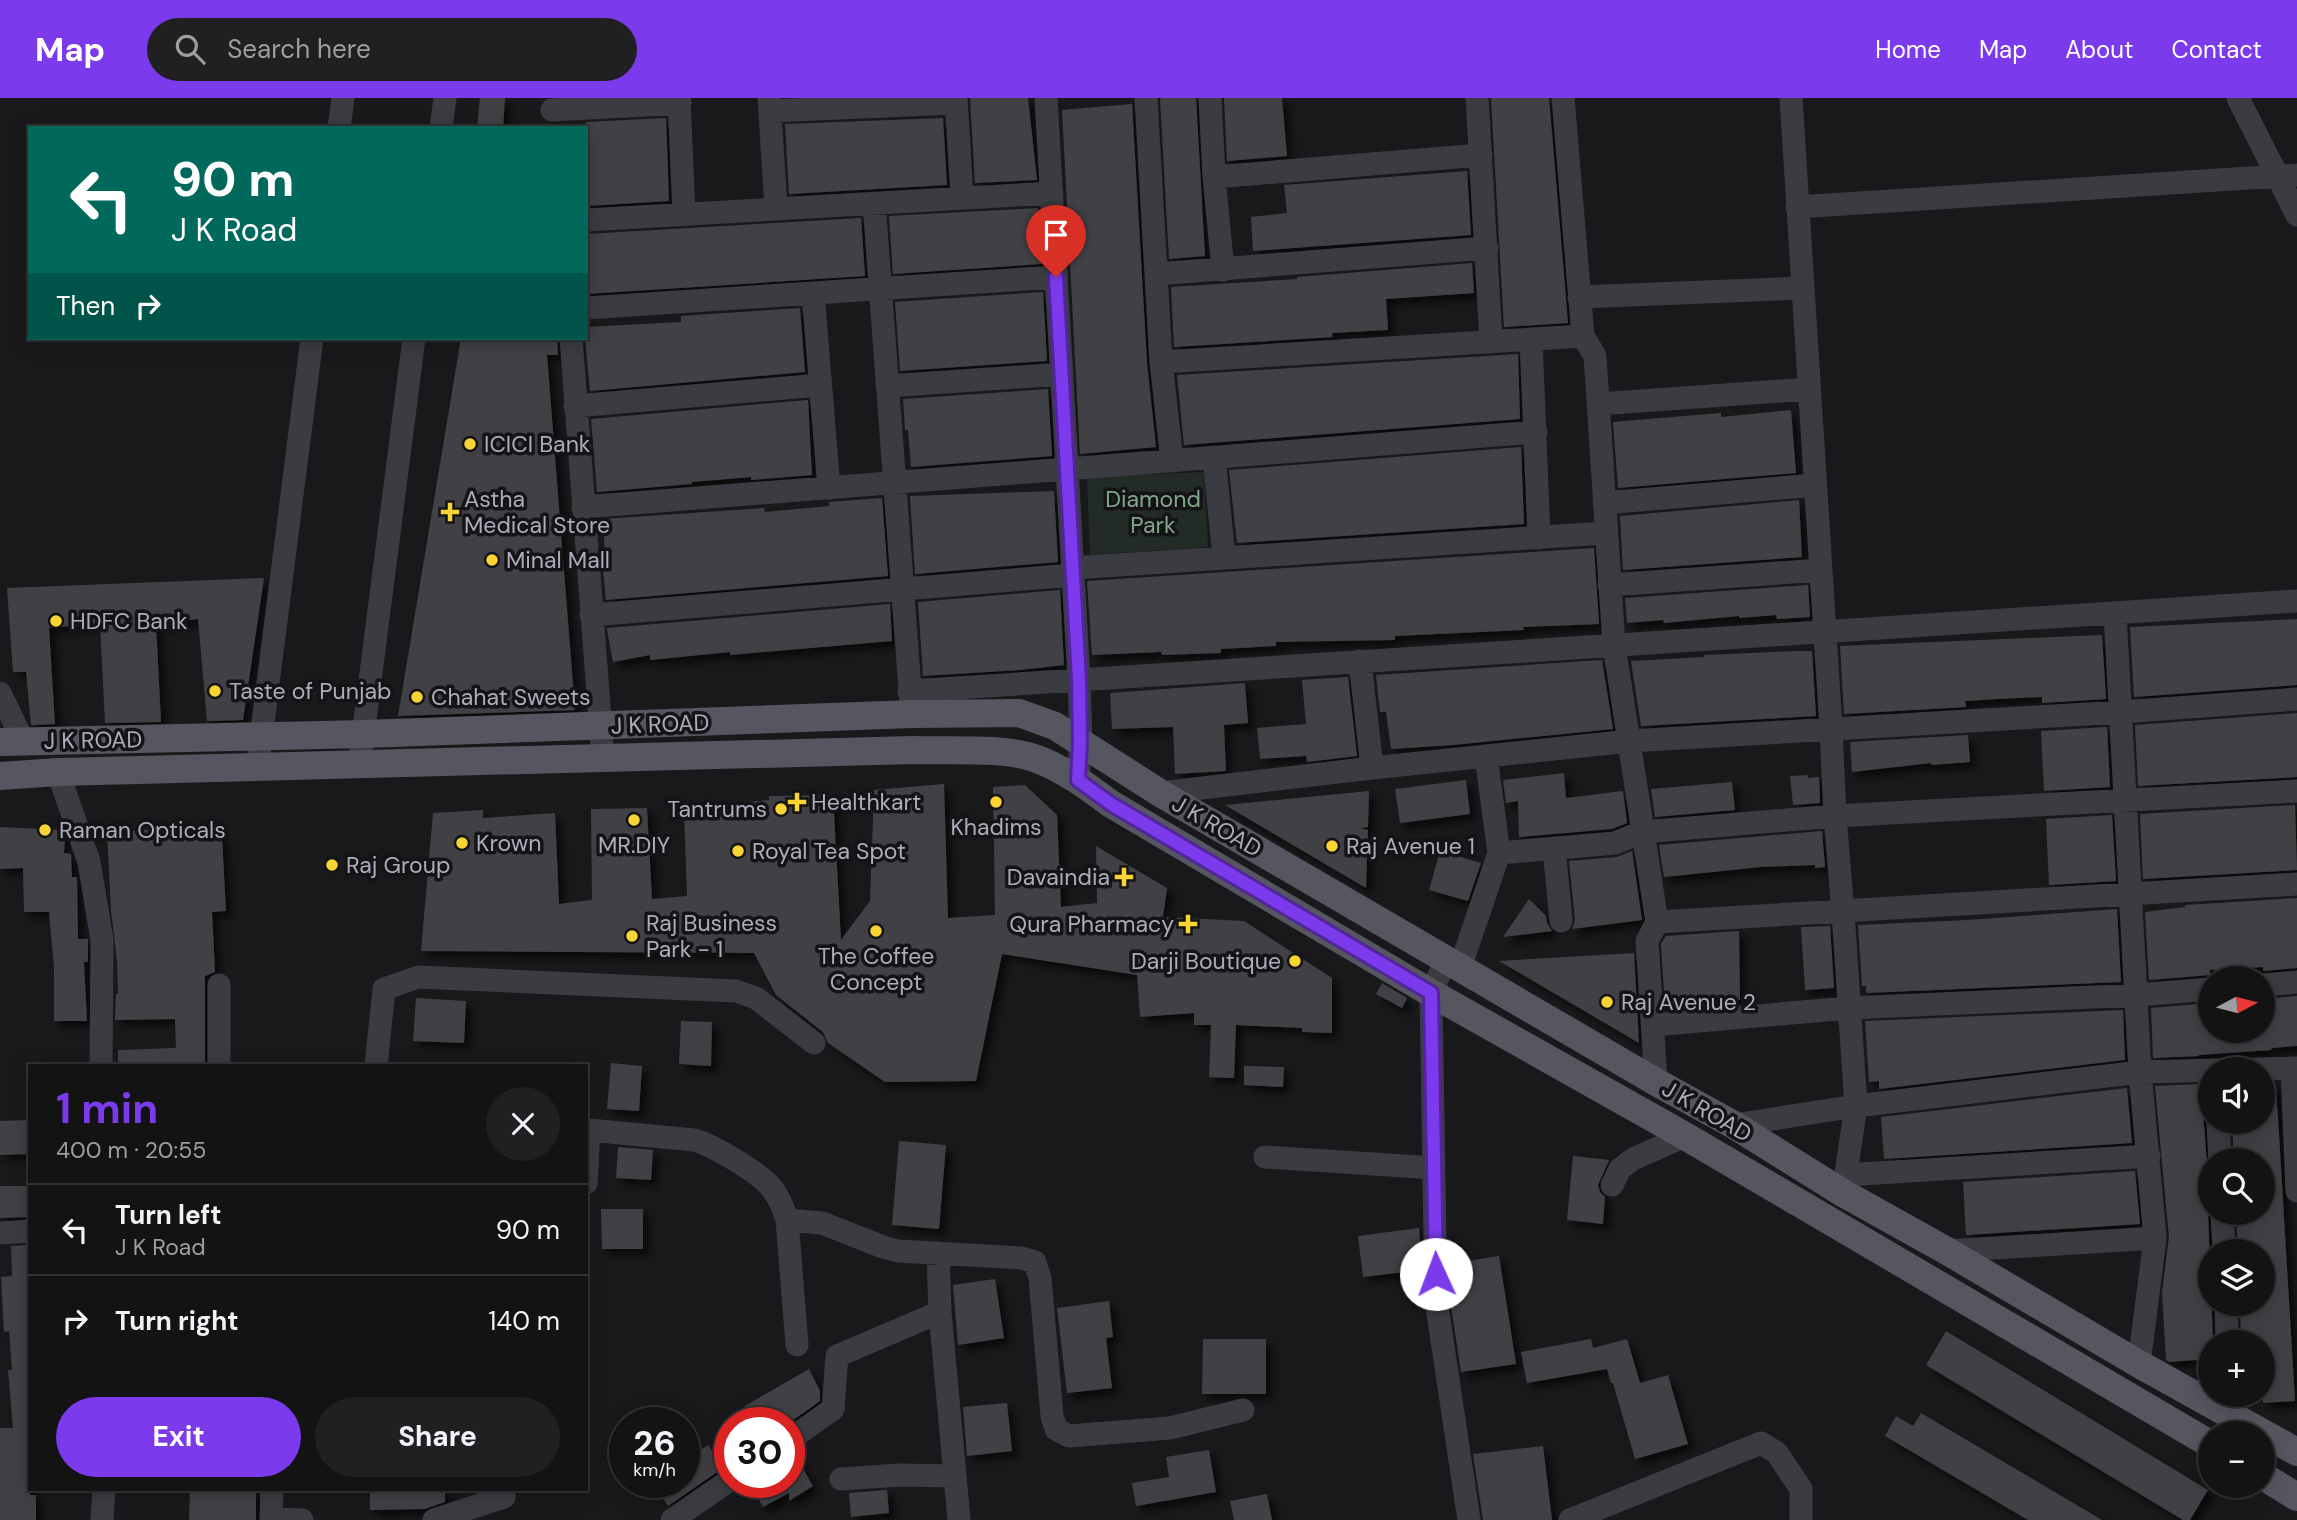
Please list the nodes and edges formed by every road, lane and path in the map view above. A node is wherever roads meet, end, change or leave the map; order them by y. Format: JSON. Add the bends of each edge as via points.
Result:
{"nodes":[{"id":1,"x":343,"y":98,"type":"edge"},
{"id":2,"x":445,"y":98,"type":"edge"},
{"id":3,"x":1046,"y":98,"type":"edge"},
{"id":4,"x":1146,"y":98,"type":"edge"},
{"id":5,"x":1210,"y":98,"type":"edge"},
{"id":6,"x":1477,"y":98,"type":"edge"},
{"id":7,"x":1563,"y":98,"type":"edge"},
{"id":8,"x":1791,"y":98,"type":"edge"},
{"id":9,"x":2238,"y":98,"type":"edge"},
{"id":10,"x":679,"y":100,"type":"edge"},
{"id":11,"x":956,"y":101,"type":"edge"},
{"id":12,"x":769,"y":105,"type":"edge"},
{"id":13,"x":552,"y":112,"type":"edge"},
{"id":14,"x":339,"y":126,"type":"edge"},
{"id":15,"x":441,"y":126,"type":"edge"},
{"id":16,"x":1480,"y":155,"type":"junction"},
{"id":17,"x":2288,"y":175,"type":"edge"},
{"id":18,"x":1214,"y":177,"type":"junction"},
{"id":19,"x":1052,"y":193,"type":"junction"},
{"id":20,"x":962,"y":198,"type":"junction"},
{"id":21,"x":874,"y":204,"type":"junction"},
{"id":22,"x":1797,"y":207,"type":"junction"},
{"id":23,"x":776,"y":209,"type":"junction"},
{"id":24,"x":684,"y":215,"type":"junction"},
{"id":25,"x":2297,"y":215,"type":"edge"},
{"id":26,"x":588,"y":220,"type":"edge"},
{"id":27,"x":1487,"y":248,"type":"junction"},
{"id":28,"x":1223,"y":270,"type":"junction"},
{"id":29,"x":1156,"y":274,"type":"junction"},
{"id":30,"x":1056,"y":277,"type":"junction"},
{"id":31,"x":880,"y":288,"type":"junction"},
{"id":32,"x":1802,"y":288,"type":"junction"},
{"id":33,"x":813,"y":293,"type":"junction"},
{"id":34,"x":1580,"y":297,"type":"junction"},
{"id":35,"x":588,"y":308,"type":"edge"},
{"id":36,"x":1583,"y":336,"type":"junction"},
{"id":37,"x":1531,"y":339,"type":"junction"},
{"id":38,"x":312,"y":340,"type":"edge"},
{"id":39,"x":414,"y":340,"type":"edge"},
{"id":40,"x":571,"y":340,"type":"edge"},
{"id":41,"x":1491,"y":342,"type":"junction"},
{"id":42,"x":1161,"y":362,"type":"junction"},
{"id":43,"x":1062,"y":374,"type":"junction"},
{"id":44,"x":820,"y":386,"type":"junction"},
{"id":45,"x":887,"y":386,"type":"junction"},
{"id":46,"x":1809,"y":389,"type":"junction"},
{"id":47,"x":1598,"y":404,"type":"junction"},
{"id":48,"x":575,"y":406,"type":"junction"},
{"id":49,"x":1536,"y":432,"type":"junction"},
{"id":50,"x":1214,"y":457,"type":"junction"},
{"id":51,"x":1172,"y":461,"type":"junction"},
{"id":52,"x":1067,"y":469,"type":"junction"},
{"id":53,"x":894,"y":482,"type":"junction"},
{"id":54,"x":1815,"y":485,"type":"junction"},
{"id":55,"x":829,"y":488,"type":"junction"},
{"id":56,"x":1604,"y":503,"type":"junction"},
{"id":57,"x":583,"y":507,"type":"junction"},
{"id":58,"x":1605,"y":533,"type":"junction"},
{"id":59,"x":1539,"y":538,"type":"junction"},
{"id":60,"x":1224,"y":558,"type":"junction"},
{"id":61,"x":1821,"y":570,"type":"junction"},
{"id":62,"x":1072,"y":572,"type":"junction"},
{"id":63,"x":1609,"y":585,"type":"junction"},
{"id":64,"x":902,"y":589,"type":"junction"},
{"id":65,"x":2297,"y":601,"type":"edge"},
{"id":66,"x":2115,"y":613,"type":"junction"},
{"id":67,"x":591,"y":615,"type":"junction"},
{"id":68,"x":1825,"y":632,"type":"junction"},
{"id":69,"x":1614,"y":645,"type":"junction"},
{"id":70,"x":1360,"y":661,"type":"junction"},
{"id":71,"x":1079,"y":680,"type":"junction"},
{"id":72,"x":0,"y":693,"type":"edge"},
{"id":73,"x":2297,"y":699,"type":"edge"},
{"id":74,"x":911,"y":702,"type":"junction"},
{"id":75,"x":2121,"y":712,"type":"junction"},
{"id":76,"x":1031,"y":717,"type":"junction"},
{"id":77,"x":600,"y":726,"type":"junction"},
{"id":78,"x":1831,"y":727,"type":"junction"},
{"id":79,"x":364,"y":734,"type":"junction"},
{"id":80,"x":261,"y":736,"type":"junction"},
{"id":81,"x":1080,"y":741,"type":"junction"},
{"id":82,"x":1630,"y":741,"type":"junction"},
{"id":83,"x":11,"y":742,"type":"edge"},
{"id":84,"x":1020,"y":755,"type":"junction"},
{"id":85,"x":1486,"y":756,"type":"junction"},
{"id":86,"x":603,"y":758,"type":"junction"},
{"id":87,"x":359,"y":765,"type":"junction"},
{"id":88,"x":257,"y":767,"type":"junction"},
{"id":89,"x":1372,"y":768,"type":"junction"},
{"id":90,"x":58,"y":772,"type":"junction"},
{"id":91,"x":0,"y":776,"type":"edge"},
{"id":92,"x":1078,"y":780,"type":"junction"},
{"id":93,"x":2297,"y":791,"type":"edge"},
{"id":94,"x":1160,"y":793,"type":"junction"},
{"id":95,"x":2127,"y":802,"type":"junction"},
{"id":96,"x":1835,"y":816,"type":"junction"},
{"id":97,"x":1642,"y":832,"type":"junction"},
{"id":98,"x":1554,"y":848,"type":"junction"},
{"id":99,"x":1499,"y":853,"type":"junction"},
{"id":100,"x":2297,"y":884,"type":"edge"},
{"id":101,"x":2131,"y":894,"type":"junction"},
{"id":102,"x":1843,"y":913,"type":"junction"},
{"id":103,"x":1561,"y":921,"type":"dead end"},
{"id":104,"x":1657,"y":922,"type":"junction"},
{"id":105,"x":1453,"y":964,"type":"junction"},
{"id":106,"x":2297,"y":982,"type":"edge"},
{"id":107,"x":2275,"y":984,"type":"edge"},
{"id":108,"x":219,"y":985,"type":"dead end"},
{"id":109,"x":2198,"y":990,"type":"edge"},
{"id":110,"x":1431,"y":993,"type":"junction"},
{"id":111,"x":2137,"y":995,"type":"junction"},
{"id":112,"x":1849,"y":1008,"type":"junction"},
{"id":113,"x":1653,"y":1024,"type":"junction"},
{"id":114,"x":814,"y":1043,"type":"dead end"},
{"id":115,"x":101,"y":1064,"type":"edge"},
{"id":116,"x":219,"y":1064,"type":"edge"},
{"id":117,"x":376,"y":1064,"type":"edge"},
{"id":118,"x":2275,"y":1068,"type":"edge"},
{"id":119,"x":2295,"y":1068,"type":"edge"},
{"id":120,"x":2198,"y":1070,"type":"edge"},
{"id":121,"x":2140,"y":1072,"type":"junction"},
{"id":122,"x":1656,"y":1082,"type":"junction"},
{"id":123,"x":1856,"y":1106,"type":"junction"},
{"id":124,"x":1734,"y":1125,"type":"junction"},
{"id":125,"x":588,"y":1130,"type":"edge"},
{"id":126,"x":1685,"y":1136,"type":"junction"},
{"id":127,"x":2149,"y":1156,"type":"junction"},
{"id":128,"x":1265,"y":1157,"type":"dead end"},
{"id":129,"x":1434,"y":1168,"type":"junction"},
{"id":130,"x":1836,"y":1183,"type":"junction"},
{"id":131,"x":1612,"y":1185,"type":"dead end"},
{"id":132,"x":2297,"y":1191,"type":"edge"},
{"id":133,"x":1804,"y":1205,"type":"junction"},
{"id":134,"x":787,"y":1220,"type":"junction"},
{"id":135,"x":28,"y":1231,"type":"edge"},
{"id":136,"x":0,"y":1233,"type":"edge"},
{"id":137,"x":2155,"y":1238,"type":"junction"},
{"id":138,"x":1947,"y":1251,"type":"junction"},
{"id":139,"x":938,"y":1254,"type":"junction"},
{"id":140,"x":940,"y":1312,"type":"junction"},
{"id":141,"x":797,"y":1345,"type":"dead end"},
{"id":142,"x":2139,"y":1364,"type":"junction"},
{"id":143,"x":2198,"y":1390,"type":"edge"},
{"id":144,"x":2234,"y":1407,"type":"edge"},
{"id":145,"x":1243,"y":1410,"type":"dead end"},
{"id":146,"x":805,"y":1429,"type":"edge"},
{"id":147,"x":2198,"y":1437,"type":"edge"},
{"id":148,"x":2297,"y":1452,"type":"edge"},
{"id":149,"x":956,"y":1476,"type":"junction"},
{"id":150,"x":841,"y":1479,"type":"dead end"},
{"id":151,"x":2275,"y":1483,"type":"edge"},
{"id":152,"x":103,"y":1491,"type":"edge"},
{"id":153,"x":272,"y":1491,"type":"edge"},
{"id":154,"x":504,"y":1491,"type":"edge"},
{"id":155,"x":714,"y":1491,"type":"edge"},
{"id":156,"x":2297,"y":1497,"type":"edge"},
{"id":157,"x":271,"y":1519,"type":"edge"},
{"id":158,"x":102,"y":1520,"type":"edge"},
{"id":159,"x":302,"y":1520,"type":"edge"},
{"id":160,"x":434,"y":1520,"type":"edge"},
{"id":161,"x":672,"y":1520,"type":"edge"},
{"id":162,"x":959,"y":1520,"type":"edge"},
{"id":163,"x":1469,"y":1520,"type":"edge"},
{"id":164,"x":1570,"y":1520,"type":"edge"},
{"id":165,"x":1801,"y":1520,"type":"edge"}],
"edges":[{"from":1,"to":14,"type":"street"},
{"from":2,"to":15,"type":"street"},
{"from":3,"to":19,"type":"street"},
{"from":4,"to":29,"type":"street"},
{"from":5,"to":18,"type":"street"},
{"from":6,"to":16,"type":"street"},
{"from":7,"to":34,"type":"street"},
{"from":8,"to":22,"type":"street"},
{"from":9,"to":17,"type":"street"},
{"from":10,"to":13,"type":"street"},
{"from":10,"to":24,"type":"street"},
{"from":11,"to":12,"type":"street"},
{"from":11,"to":20,"type":"street"},
{"from":12,"to":23,"type":"street"},
{"from":16,"to":18,"type":"street"},
{"from":16,"to":27,"type":"street"},
{"from":17,"to":22,"type":"street"},
{"from":17,"to":25,"type":"street"},
{"from":18,"to":28,"type":"street"},
{"from":19,"to":20,"type":"street"},
{"from":19,"to":30,"type":"street"},
{"from":20,"to":21,"type":"street"},
{"from":21,"to":23,"type":"street"},
{"from":21,"to":31,"type":"street"},
{"from":22,"to":32,"type":"street"},
{"from":23,"to":24,"type":"street"},
{"from":24,"to":26,"type":"street"},
{"from":27,"to":28,"type":"street"},
{"from":27,"to":41,"type":"street"},
{"from":28,"to":29,"type":"street"},
{"from":29,"to":42,"type":"street"},
{"from":30,"to":31,"type":"street"},
{"from":30,"to":43,"type":"street"},
{"from":31,"to":33,"type":"street"},
{"from":31,"to":45,"type":"street"},
{"from":32,"to":34,"type":"street"},
{"from":32,"to":46,"type":"street"},
{"from":33,"to":35,"type":"street"},
{"from":33,"to":44,"type":"street"},
{"from":34,"to":36,"type":"street"},
{"from":36,"to":37,"type":"street"},
{"from":36,"to":47,"type":"street","via":[[1595,356]]},
{"from":37,"to":41,"type":"street"},
{"from":37,"to":49,"type":"street"},
{"from":38,"to":80,"type":"street"},
{"from":39,"to":79,"type":"street"},
{"from":40,"to":48,"type":"street"},
{"from":41,"to":42,"type":"street"},
{"from":42,"to":51,"type":"street"},
{"from":43,"to":45,"type":"street"},
{"from":43,"to":52,"type":"street"},
{"from":44,"to":48,"type":"street"},
{"from":44,"to":55,"type":"street"},
{"from":45,"to":53,"type":"street"},
{"from":46,"to":47,"type":"street"},
{"from":46,"to":54,"type":"street"},
{"from":47,"to":56,"type":"street"},
{"from":48,"to":57,"type":"street"},
{"from":49,"to":50,"type":"street"},
{"from":49,"to":59,"type":"street"},
{"from":50,"to":51,"type":"street"},
{"from":50,"to":60,"type":"street"},
{"from":51,"to":52,"type":"street"},
{"from":52,"to":53,"type":"street"},
{"from":52,"to":62,"type":"street"},
{"from":53,"to":55,"type":"street"},
{"from":53,"to":64,"type":"street"},
{"from":54,"to":56,"type":"street"},
{"from":54,"to":61,"type":"street"},
{"from":55,"to":57,"type":"street"},
{"from":56,"to":58,"type":"street"},
{"from":57,"to":67,"type":"street"},
{"from":58,"to":59,"type":"street"},
{"from":58,"to":63,"type":"street"},
{"from":59,"to":60,"type":"street"},
{"from":60,"to":62,"type":"street"},
{"from":61,"to":63,"type":"street"},
{"from":61,"to":68,"type":"street"},
{"from":62,"to":64,"type":"street"},
{"from":62,"to":71,"type":"street"},
{"from":63,"to":69,"type":"street"},
{"from":64,"to":67,"type":"street"},
{"from":64,"to":74,"type":"street"},
{"from":65,"to":66,"type":"street"},
{"from":66,"to":68,"type":"street"},
{"from":66,"to":75,"type":"street"},
{"from":67,"to":77,"type":"street"},
{"from":68,"to":69,"type":"street"},
{"from":68,"to":78,"type":"street"},
{"from":69,"to":70,"type":"street"},
{"from":69,"to":82,"type":"street"},
{"from":70,"to":71,"type":"street"},
{"from":70,"to":89,"type":"street"},
{"from":71,"to":74,"type":"street"},
{"from":71,"to":81,"type":"street"},
{"from":72,"to":83,"type":"street"},
{"from":73,"to":75,"type":"street"},
{"from":74,"to":76,"type":"main road","name":"J K ROAD"},
{"from":74,"to":77,"type":"main road","name":"J K ROAD"},
{"from":75,"to":78,"type":"street"},
{"from":75,"to":95,"type":"street"},
{"from":76,"to":81,"type":"main road","name":"J K ROAD"},
{"from":76,"to":84,"type":"main road"},
{"from":77,"to":79,"type":"main road","name":"J K ROAD"},
{"from":77,"to":86,"type":"street"},
{"from":78,"to":82,"type":"street"},
{"from":78,"to":96,"type":"street"},
{"from":79,"to":80,"type":"main road","name":"J K ROAD"},
{"from":79,"to":87,"type":"street"},
{"from":80,"to":83,"type":"main road","name":"J K ROAD"},
{"from":80,"to":88,"type":"street"},
{"from":81,"to":92,"type":"street"},
{"from":81,"to":94,"type":"main road","name":"J K ROAD"},
{"from":82,"to":85,"type":"street"},
{"from":82,"to":97,"type":"street"},
{"from":84,"to":86,"type":"main road","name":"J K ROAD","via":[[913,750]]},
{"from":84,"to":92,"type":"main road","name":"J K ROAD"},
{"from":85,"to":89,"type":"street"},
{"from":85,"to":99,"type":"street"},
{"from":86,"to":87,"type":"main road","name":"J K ROAD"},
{"from":87,"to":88,"type":"main road","name":"J K ROAD"},
{"from":88,"to":90,"type":"main road","name":"J K ROAD"},
{"from":89,"to":94,"type":"street"},
{"from":90,"to":91,"type":"main road","name":"J K ROAD"},
{"from":90,"to":115,"type":"street","via":[[89,862],[102,940]]},
{"from":92,"to":110,"type":"main road","name":"J K ROAD","via":[[1111,804]]},
{"from":93,"to":95,"type":"street"},
{"from":94,"to":105,"type":"main road","name":"J K ROAD"},
{"from":95,"to":96,"type":"street"},
{"from":95,"to":101,"type":"street"},
{"from":96,"to":97,"type":"street"},
{"from":96,"to":102,"type":"street"},
{"from":97,"to":98,"type":"street","via":[[1615,842]]},
{"from":97,"to":104,"type":"street"},
{"from":98,"to":99,"type":"street"},
{"from":98,"to":103,"type":"street"},
{"from":99,"to":105,"type":"street"},
{"from":100,"to":101,"type":"street"},
{"from":101,"to":102,"type":"street"},
{"from":101,"to":111,"type":"street"},
{"from":102,"to":104,"type":"street"},
{"from":102,"to":112,"type":"street"},
{"from":104,"to":113,"type":"street","via":[[1647,941]]},
{"from":105,"to":110,"type":"street"},
{"from":105,"to":122,"type":"main road","name":"J K ROAD"},
{"from":106,"to":107,"type":"street"},
{"from":108,"to":116,"type":"street"},
{"from":109,"to":111,"type":"street"},
{"from":110,"to":126,"type":"main road","name":"J K ROAD"},
{"from":110,"to":129,"type":"street"},
{"from":111,"to":112,"type":"street"},
{"from":111,"to":121,"type":"street"},
{"from":112,"to":113,"type":"street"},
{"from":112,"to":123,"type":"street"},
{"from":113,"to":122,"type":"street"},
{"from":114,"to":117,"type":"street","via":[[756,998],[736,991],[418,977],[384,989]]},
{"from":118,"to":119,"type":"street"},
{"from":119,"to":132,"type":"street"},
{"from":120,"to":121,"type":"street"},
{"from":121,"to":123,"type":"street"},
{"from":121,"to":127,"type":"street"},
{"from":122,"to":124,"type":"main road","name":"J K ROAD"},
{"from":123,"to":124,"type":"street"},
{"from":123,"to":130,"type":"street"},
{"from":124,"to":130,"type":"main road","name":"J K ROAD"},
{"from":125,"to":134,"type":"street","via":[[708,1143],[766,1182]]},
{"from":126,"to":131,"type":"street","via":[[1633,1159],[1620,1169]]},
{"from":126,"to":133,"type":"main road","name":"J K ROAD"},
{"from":127,"to":130,"type":"street"},
{"from":127,"to":137,"type":"street"},
{"from":128,"to":129,"type":"street"},
{"from":129,"to":163,"type":"street","via":[[1436,1300]]},
{"from":130,"to":133,"type":"main road"},
{"from":130,"to":138,"type":"main road","name":"J K ROAD"},
{"from":133,"to":147,"type":"main road","name":"J K ROAD"},
{"from":134,"to":139,"type":"street","via":[[822,1223],[883,1247]]},
{"from":134,"to":141,"type":"street"},
{"from":135,"to":136,"type":"street"},
{"from":137,"to":138,"type":"street"},
{"from":137,"to":142,"type":"street"},
{"from":138,"to":142,"type":"main road","name":"J K ROAD"},
{"from":139,"to":140,"type":"street"},
{"from":139,"to":145,"type":"street","via":[[1035,1262],[1041,1278],[1052,1416],[1056,1429],[1069,1436],[1170,1428]]},
{"from":140,"to":146,"type":"street","via":[[837,1356],[833,1409]]},
{"from":140,"to":149,"type":"street"},
{"from":142,"to":143,"type":"main road","name":"J K ROAD"},
{"from":144,"to":148,"type":"main road","name":"J K ROAD"},
{"from":149,"to":150,"type":"street"},
{"from":149,"to":162,"type":"street"},
{"from":151,"to":156,"type":"main road"},
{"from":152,"to":158,"type":"street"},
{"from":153,"to":157,"type":"street"},
{"from":154,"to":160,"type":"street","via":[[504,1497]]},
{"from":155,"to":161,"type":"street"},
{"from":157,"to":159,"type":"street"},
{"from":164,"to":165,"type":"street","via":[[1760,1443],[1777,1452],[1801,1489]]}]}
